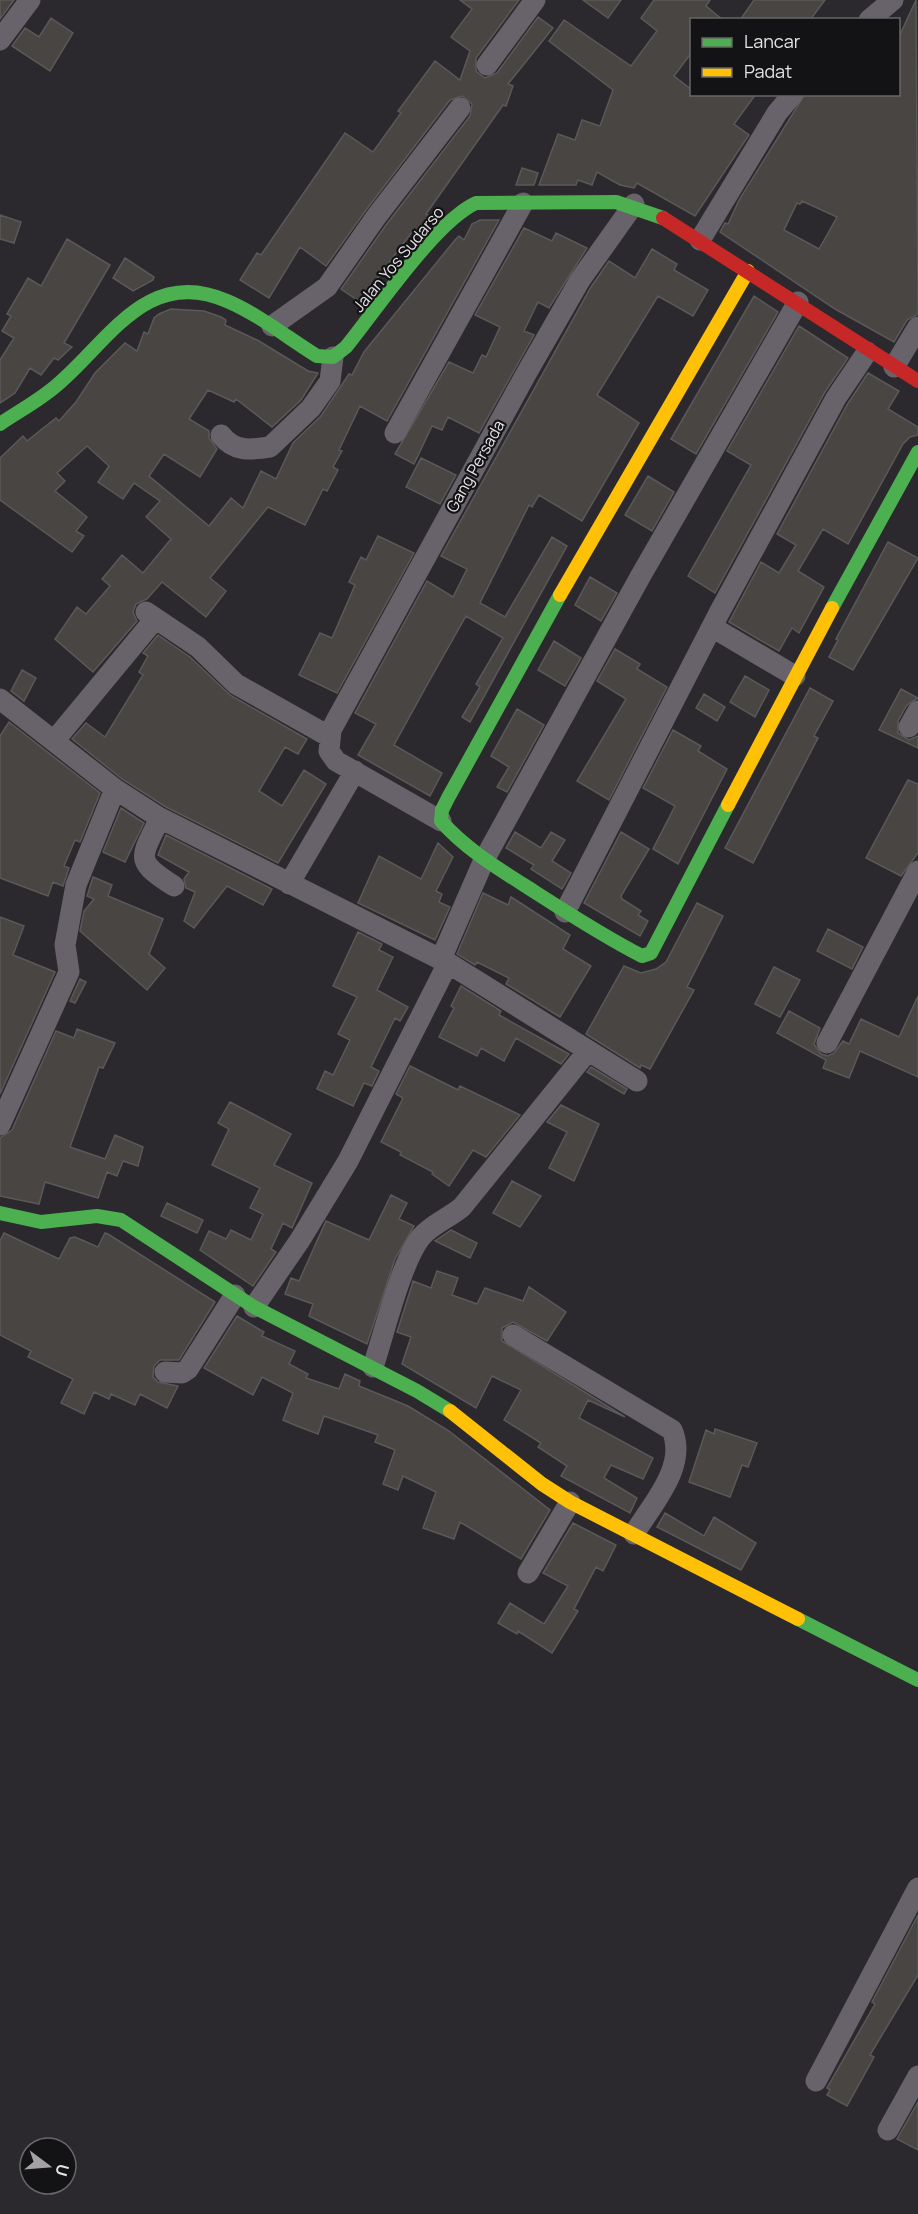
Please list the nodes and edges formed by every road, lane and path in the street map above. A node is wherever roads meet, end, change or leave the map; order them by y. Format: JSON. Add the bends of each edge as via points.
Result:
{"nodes":[{"id":1,"x":30,"y":0,"type":"edge"},
{"id":2,"x":535,"y":0,"type":"edge"},
{"id":3,"x":893,"y":0,"type":"edge"},
{"id":4,"x":871,"y":18,"type":"edge"},
{"id":5,"x":0,"y":40,"type":"edge"},
{"id":6,"x":487,"y":65,"type":"dead end"},
{"id":7,"x":791,"y":96,"type":"edge"},
{"id":8,"x":460,"y":108,"type":"dead end"},
{"id":9,"x":523,"y":203,"type":"junction"},
{"id":10,"x":634,"y":204,"type":"junction"},
{"id":11,"x":700,"y":240,"type":"junction"},
{"id":12,"x":748,"y":271,"type":"junction"},
{"id":13,"x":798,"y":302,"type":"junction"},
{"id":14,"x":272,"y":326,"type":"junction"},
{"id":15,"x":918,"y":327,"type":"edge"},
{"id":16,"x":867,"y":352,"type":"junction"},
{"id":17,"x":333,"y":357,"type":"junction"},
{"id":18,"x":894,"y":368,"type":"junction"},
{"id":19,"x":918,"y":381,"type":"edge"},
{"id":20,"x":0,"y":424,"type":"edge"},
{"id":21,"x":395,"y":433,"type":"dead end"},
{"id":22,"x":221,"y":435,"type":"dead end"},
{"id":23,"x":918,"y":452,"type":"edge"},
{"id":24,"x":715,"y":621,"type":"junction"},
{"id":25,"x":798,"y":671,"type":"junction"},
{"id":26,"x":0,"y":699,"type":"edge"},
{"id":27,"x":330,"y":737,"type":"junction"},
{"id":28,"x":54,"y":741,"type":"junction"},
{"id":29,"x":355,"y":771,"type":"junction"},
{"id":30,"x":115,"y":789,"type":"junction"},
{"id":31,"x":160,"y":818,"type":"junction"},
{"id":32,"x":441,"y":821,"type":"junction"},
{"id":33,"x":484,"y":860,"type":"junction"},
{"id":34,"x":918,"y":871,"type":"edge"},
{"id":35,"x":289,"y":884,"type":"junction"},
{"id":36,"x":174,"y":886,"type":"dead end"},
{"id":37,"x":565,"y":912,"type":"junction"},
{"id":38,"x":444,"y":961,"type":"junction"},
{"id":39,"x":827,"y":1043,"type":"dead end"},
{"id":40,"x":587,"y":1052,"type":"junction"},
{"id":41,"x":637,"y":1081,"type":"dead end"},
{"id":42,"x":0,"y":1125,"type":"edge"},
{"id":43,"x":0,"y":1213,"type":"edge"},
{"id":44,"x":235,"y":1294,"type":"junction"},
{"id":45,"x":254,"y":1307,"type":"junction"},
{"id":46,"x":513,"y":1335,"type":"dead end"},
{"id":47,"x":373,"y":1367,"type":"junction"},
{"id":48,"x":165,"y":1372,"type":"dead end"},
{"id":49,"x":570,"y":1502,"type":"junction"},
{"id":50,"x":634,"y":1534,"type":"junction"},
{"id":51,"x":528,"y":1573,"type":"dead end"},
{"id":52,"x":918,"y":1680,"type":"edge"},
{"id":53,"x":918,"y":1888,"type":"edge"},
{"id":54,"x":918,"y":2076,"type":"edge"},
{"id":55,"x":816,"y":2081,"type":"dead end"},
{"id":56,"x":888,"y":2130,"type":"dead end"}],
"edges":[{"from":1,"to":5,"type":"street"},
{"from":2,"to":6,"type":"street"},
{"from":3,"to":4,"type":"street"},
{"from":7,"to":11,"type":"street"},
{"from":8,"to":14,"type":"street","via":[[327,287]]},
{"from":9,"to":10,"type":"street","name":"Jalan Yos Sudarso"},
{"from":9,"to":17,"type":"street","name":"Jalan Yos Sudarso","via":[[476,203],[461,210],[346,347]]},
{"from":9,"to":21,"type":"street"},
{"from":10,"to":11,"type":"street","name":"Jalan Yos Sudarso"},
{"from":10,"to":27,"type":"street","name":"Gang Persada","via":[[580,280],[526,374]]},
{"from":11,"to":12,"type":"street","name":"Jalan Yos Sudarso"},
{"from":12,"to":13,"type":"street","name":"Jalan Yos Sudarso"},
{"from":12,"to":32,"type":"street","via":[[588,544],[447,798]]},
{"from":13,"to":16,"type":"street","name":"Jalan Yos Sudarso"},
{"from":13,"to":33,"type":"street"},
{"from":14,"to":17,"type":"street","via":[[317,356]]},
{"from":14,"to":20,"type":"street","via":[[207,294],[168,292],[133,312],[56,386]]},
{"from":15,"to":18,"type":"street"},
{"from":16,"to":18,"type":"street","name":"Jalan Yos Sudarso"},
{"from":16,"to":24,"type":"street","via":[[836,398]]},
{"from":17,"to":22,"type":"street","via":[[330,381],[304,415],[270,447],[236,448]]},
{"from":18,"to":19,"type":"street","name":"Jalan Yos Sudarso"},
{"from":23,"to":25,"type":"street"},
{"from":24,"to":25,"type":"street"},
{"from":24,"to":37,"type":"street"},
{"from":25,"to":37,"type":"street","via":[[651,953],[642,956]]},
{"from":26,"to":28,"type":"street"},
{"from":27,"to":28,"type":"street","via":[[236,684],[198,647],[151,616]]},
{"from":27,"to":29,"type":"street","via":[[329,751],[336,761]]},
{"from":28,"to":30,"type":"street"},
{"from":29,"to":32,"type":"street"},
{"from":29,"to":35,"type":"street"},
{"from":30,"to":31,"type":"street"},
{"from":30,"to":42,"type":"street","via":[[76,885],[66,938],[69,972]]},
{"from":31,"to":35,"type":"street"},
{"from":31,"to":36,"type":"street","via":[[144,852],[145,862],[149,870]]},
{"from":32,"to":33,"type":"street"},
{"from":33,"to":37,"type":"street"},
{"from":33,"to":38,"type":"street"},
{"from":34,"to":39,"type":"street"},
{"from":35,"to":38,"type":"street"},
{"from":38,"to":40,"type":"street"},
{"from":38,"to":45,"type":"street","via":[[348,1161]]},
{"from":40,"to":41,"type":"street"},
{"from":40,"to":47,"type":"street","via":[[457,1212],[434,1226],[416,1244]]},
{"from":43,"to":44,"type":"street","via":[[43,1222],[108,1214]]},
{"from":44,"to":45,"type":"street"},
{"from":44,"to":48,"type":"street","via":[[188,1369],[182,1373]]},
{"from":45,"to":47,"type":"street"},
{"from":46,"to":50,"type":"street","via":[[672,1430],[676,1463]]},
{"from":47,"to":49,"type":"street","via":[[459,1417]]},
{"from":49,"to":50,"type":"street"},
{"from":49,"to":51,"type":"street"},
{"from":50,"to":52,"type":"street"},
{"from":53,"to":55,"type":"street"},
{"from":54,"to":56,"type":"street"}]}
